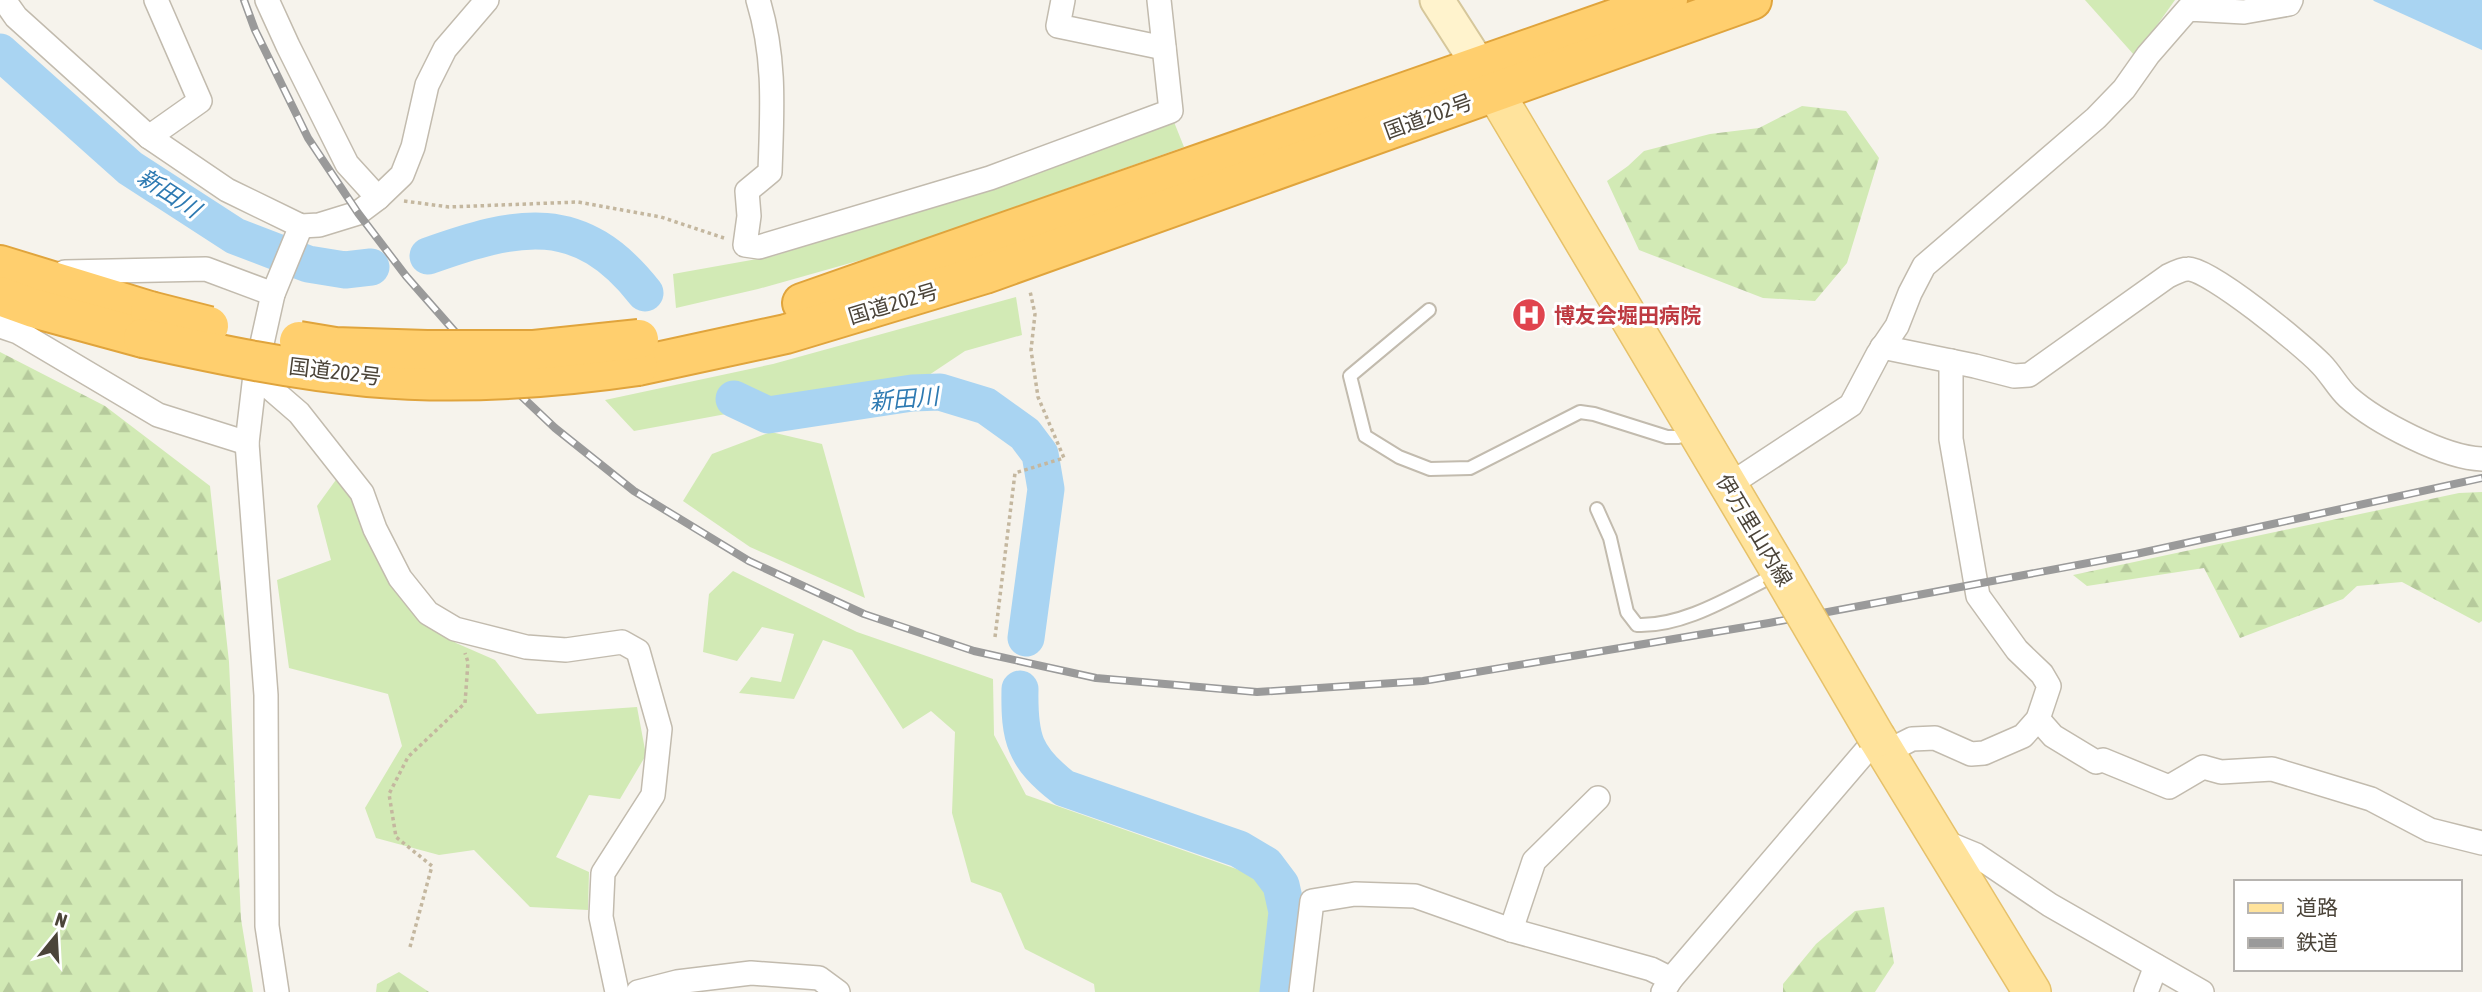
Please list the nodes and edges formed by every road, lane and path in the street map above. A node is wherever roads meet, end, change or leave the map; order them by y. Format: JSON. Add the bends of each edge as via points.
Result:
{"nodes":[{"id":1,"x":4,"y":0,"type":"edge"},
{"id":2,"x":156,"y":0,"type":"edge"},
{"id":3,"x":267,"y":0,"type":"edge"},
{"id":4,"x":487,"y":0,"type":"edge"},
{"id":5,"x":758,"y":0,"type":"edge"},
{"id":6,"x":1063,"y":0,"type":"edge"},
{"id":7,"x":1159,"y":0,"type":"edge"},
{"id":8,"x":1437,"y":0,"type":"edge"},
{"id":9,"x":1668,"y":0,"type":"edge"},
{"id":10,"x":1752,"y":0,"type":"edge"},
{"id":11,"x":2291,"y":0,"type":"edge"},
{"id":12,"x":1164,"y":48,"type":"junction"},
{"id":13,"x":1487,"y":80,"type":"junction"},
{"id":14,"x":149,"y":137,"type":"junction"},
{"id":15,"x":378,"y":198,"type":"junction"},
{"id":16,"x":301,"y":226,"type":"junction"},
{"id":17,"x":745,"y":245,"type":"junction"},
{"id":18,"x":0,"y":265,"type":"edge"},
{"id":19,"x":276,"y":286,"type":"junction"},
{"id":20,"x":1030,"y":291,"type":"dead end"},
{"id":21,"x":22,"y":309,"type":"edge"},
{"id":22,"x":1429,"y":310,"type":"dead end"},
{"id":23,"x":1882,"y":347,"type":"junction"},
{"id":24,"x":1951,"y":361,"type":"junction"},
{"id":25,"x":256,"y":375,"type":"junction"},
{"id":26,"x":1696,"y":432,"type":"junction"},
{"id":27,"x":247,"y":443,"type":"junction"},
{"id":28,"x":2482,"y":459,"type":"edge"},
{"id":29,"x":1729,"y":485,"type":"junction"},
{"id":30,"x":1597,"y":509,"type":"dead end"},
{"id":31,"x":1780,"y":572,"type":"junction"},
{"id":32,"x":455,"y":629,"type":"junction"},
{"id":33,"x":995,"y":637,"type":"dead end"},
{"id":34,"x":2038,"y":719,"type":"junction"},
{"id":35,"x":1882,"y":745,"type":"junction"},
{"id":36,"x":1598,"y":798,"type":"dead end"},
{"id":37,"x":1938,"y":840,"type":"junction"},
{"id":38,"x":2482,"y":843,"type":"edge"},
{"id":39,"x":1511,"y":930,"type":"junction"},
{"id":40,"x":410,"y":947,"type":"dead end"},
{"id":41,"x":2157,"y":966,"type":"junction"},
{"id":42,"x":1667,"y":985,"type":"edge"},
{"id":43,"x":277,"y":992,"type":"edge"},
{"id":44,"x":617,"y":992,"type":"edge"},
{"id":45,"x":638,"y":992,"type":"edge"},
{"id":46,"x":838,"y":992,"type":"edge"},
{"id":47,"x":1301,"y":992,"type":"edge"},
{"id":48,"x":2032,"y":992,"type":"edge"},
{"id":49,"x":2147,"y":992,"type":"edge"},
{"id":50,"x":2202,"y":992,"type":"edge"}],
"edges":[{"from":1,"to":14,"type":"street","via":[[16,17]]},
{"from":2,"to":14,"type":"street","via":[[200,101]]},
{"from":3,"to":15,"type":"street","via":[[348,164]]},
{"from":4,"to":15,"type":"street","via":[[445,50],[427,85],[402,175]]},
{"from":5,"to":17,"type":"street","via":[[773,83],[770,172],[747,191],[750,216]]},
{"from":6,"to":12,"type":"street","via":[[1058,26]]},
{"from":7,"to":12,"type":"street"},
{"from":8,"to":13,"type":"street"},
{"from":9,"to":13,"type":"highway","name":"国道202号"},
{"from":10,"to":13,"type":"highway","name":"国道202号"},
{"from":11,"to":23,"type":"street","via":[[2244,12],[2188,9],[2096,118],[1924,266],[1897,326]]},
{"from":12,"to":17,"type":"street","via":[[1171,111],[990,178],[759,247]]},
{"from":13,"to":21,"type":"highway","name":"国道202号","bridge":true,"via":[[820,299],[720,324],[639,352],[335,347],[229,330]]},
{"from":13,"to":26,"type":"main road","name":"伊万里山内線"},
{"from":14,"to":16,"type":"street","via":[[227,190]]},
{"from":15,"to":16,"type":"street","via":[[358,213]]},
{"from":15,"to":17,"type":"path","via":[[449,207],[579,202],[661,217]]},
{"from":16,"to":19,"type":"street"},
{"from":18,"to":21,"type":"highway","name":"国道202号"},
{"from":19,"to":21,"type":"street","via":[[206,269],[65,272]]},
{"from":19,"to":25,"type":"street"},
{"from":20,"to":33,"type":"path","via":[[1038,397],[1064,458],[1015,473]]},
{"from":21,"to":27,"type":"street","via":[[158,415]]},
{"from":22,"to":26,"type":"lane","via":[[1350,376],[1365,436],[1399,457],[1437,470],[1470,468],[1580,412],[1667,437]]},
{"from":23,"to":24,"type":"street"},
{"from":23,"to":29,"type":"street","via":[[1852,405]]},
{"from":24,"to":28,"type":"street","via":[[2014,376],[2029,375],[2168,276],[2187,269],[2199,271],[2297,342],[2347,396],[2372,414],[2440,449]]},
{"from":24,"to":34,"type":"street","via":[[1951,439],[1978,596],[2049,686]]},
{"from":25,"to":27,"type":"street"},
{"from":25,"to":32,"type":"street","via":[[299,413],[362,493],[400,578],[428,613]]},
{"from":26,"to":29,"type":"main road","name":"伊万里山内線"},
{"from":27,"to":43,"type":"street","via":[[266,695],[267,926]]},
{"from":29,"to":31,"type":"main road","name":"伊万里山内線"},
{"from":30,"to":31,"type":"lane","via":[[1610,538],[1627,612],[1637,625],[1680,620]]},
{"from":31,"to":35,"type":"main road","name":"伊万里山内線","bridge":true},
{"from":32,"to":40,"type":"path","via":[[468,662],[465,703],[408,757],[389,794],[396,837],[432,866]]},
{"from":32,"to":44,"type":"street","via":[[526,647],[566,650],[622,642],[638,651],[660,729],[653,795],[603,873],[600,916]]},
{"from":34,"to":35,"type":"street","via":[[2023,736],[1984,753],[1971,754],[1935,738]]},
{"from":34,"to":38,"type":"street","via":[[2053,736],[2096,762],[2103,760],[2169,787],[2203,767],[2221,772],[2272,769],[2371,799],[2430,830]]},
{"from":35,"to":37,"type":"main road","name":"伊万里山内線"},
{"from":35,"to":42,"type":"street"},
{"from":36,"to":39,"type":"street","via":[[1534,861]]},
{"from":37,"to":41,"type":"street","via":[[1976,855],[2049,905]]},
{"from":37,"to":48,"type":"main road","name":"伊万里山内線"},
{"from":39,"to":42,"type":"street","via":[[1651,969]]},
{"from":39,"to":47,"type":"street","via":[[1415,896],[1355,894],[1312,901]]},
{"from":41,"to":49,"type":"street"},
{"from":41,"to":50,"type":"street"},
{"from":45,"to":46,"type":"street","via":[[751,973],[819,978]]}]}
